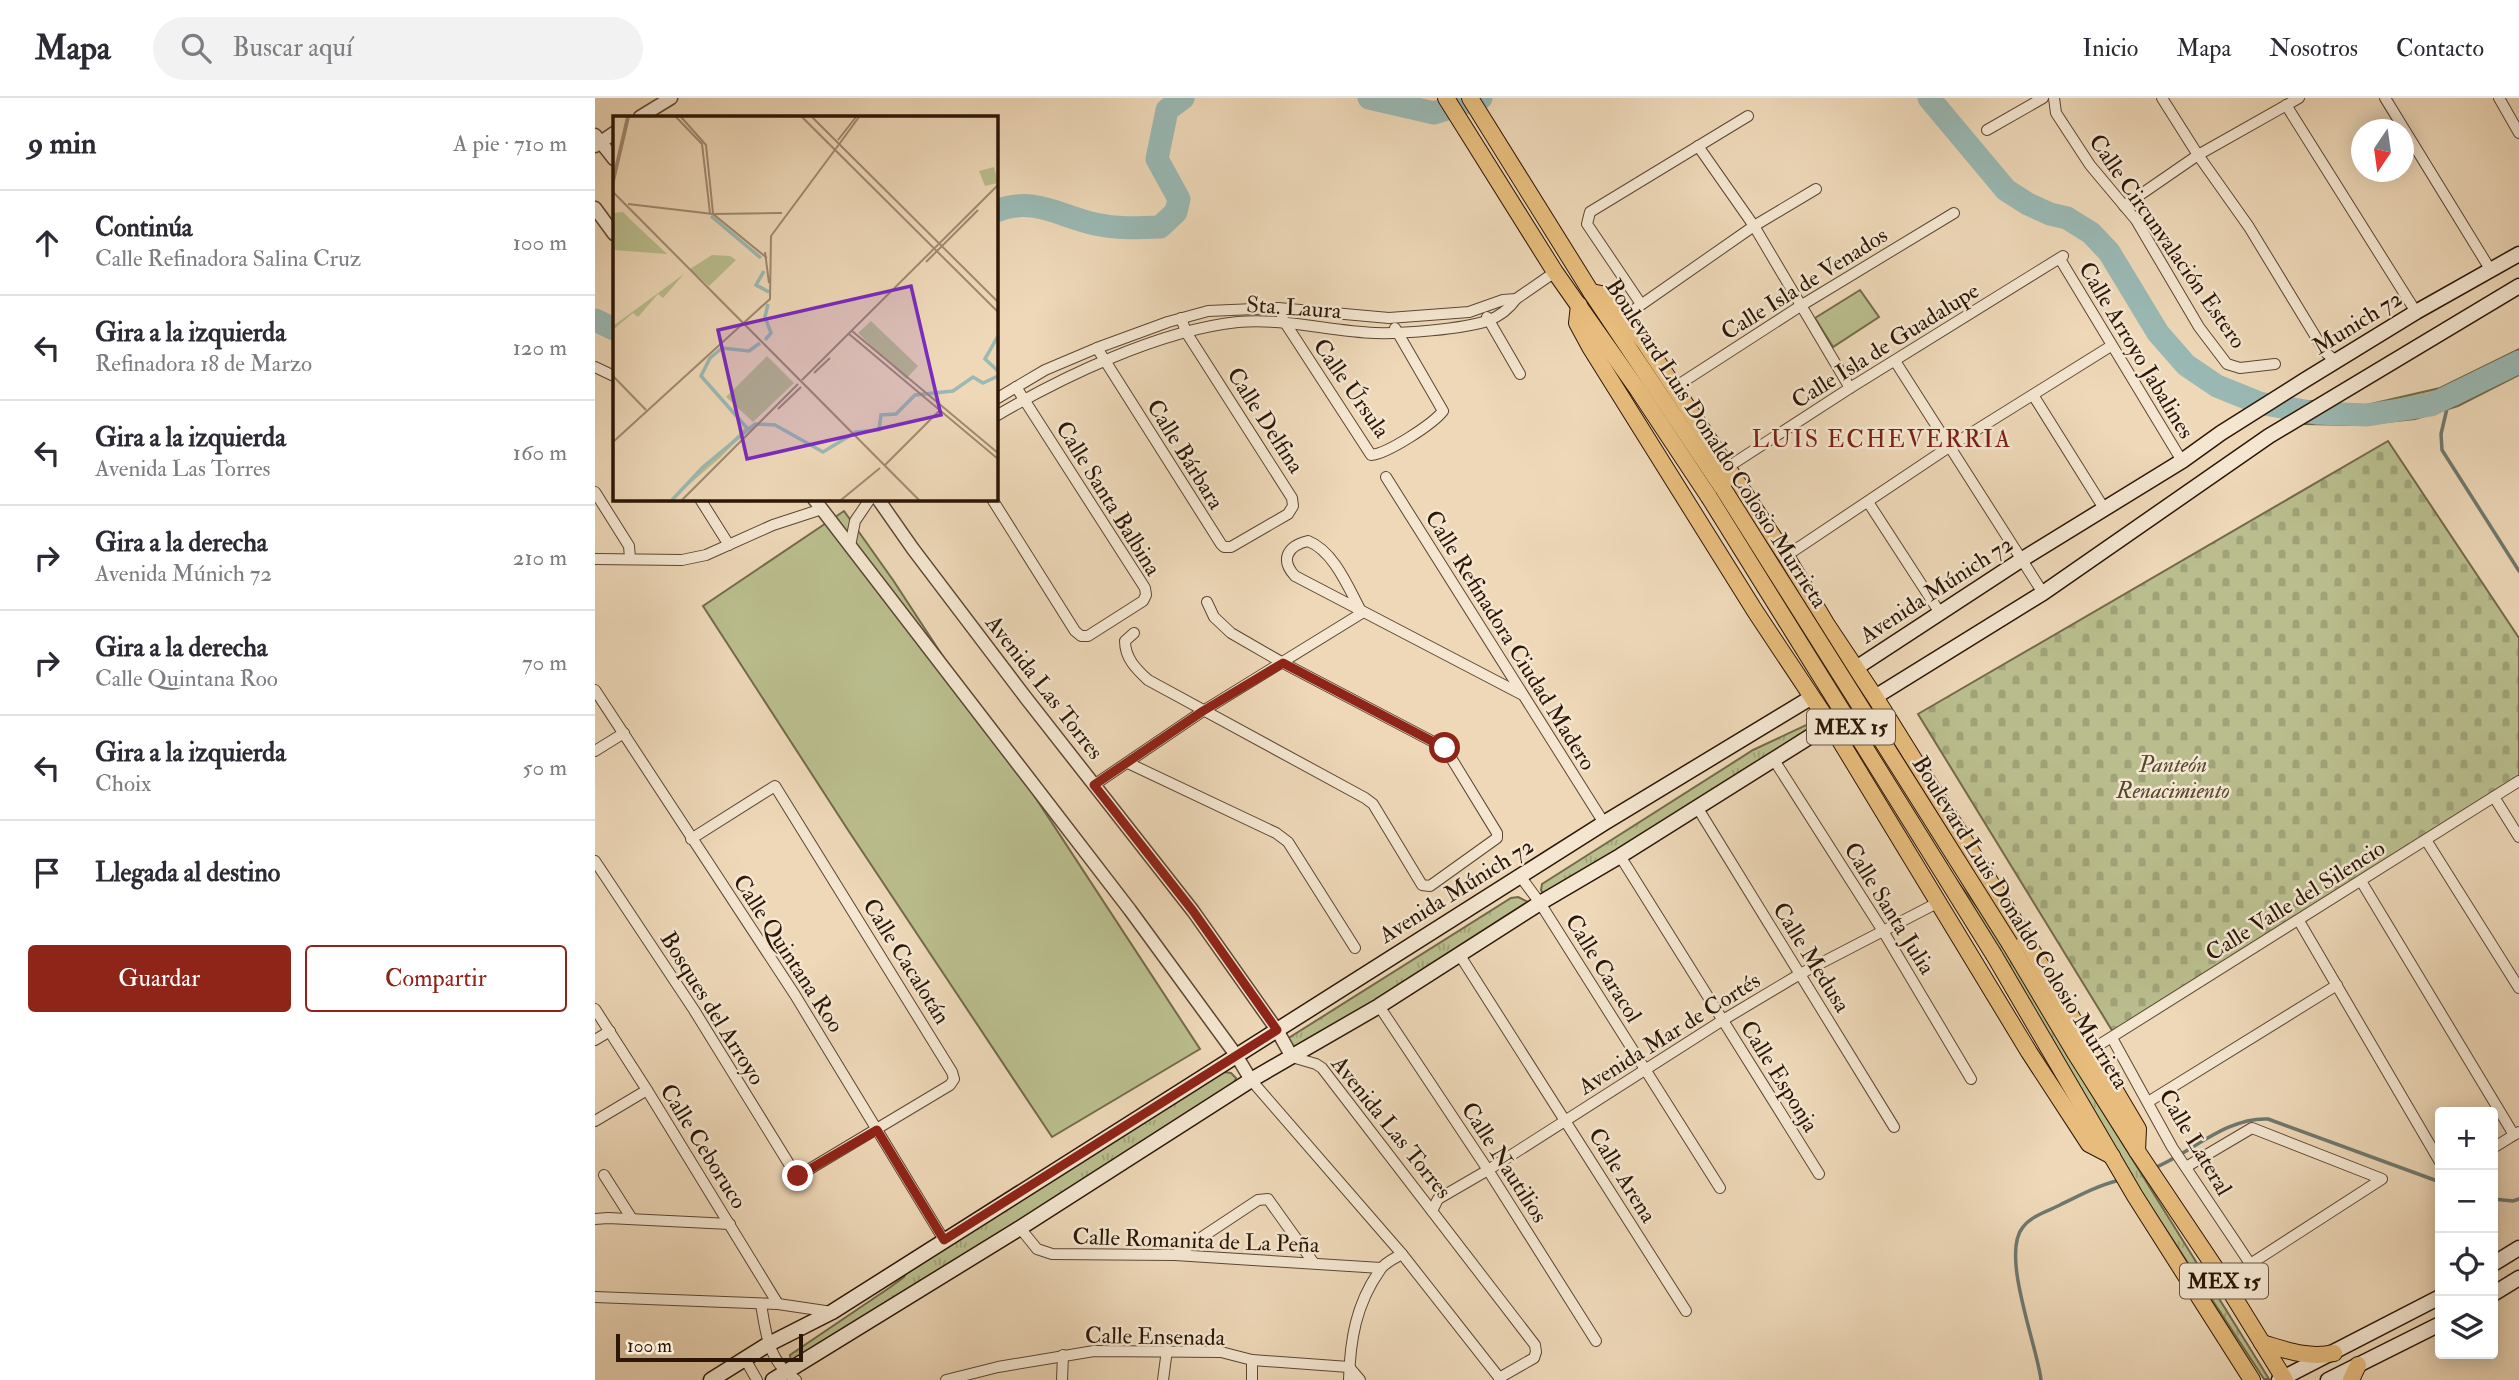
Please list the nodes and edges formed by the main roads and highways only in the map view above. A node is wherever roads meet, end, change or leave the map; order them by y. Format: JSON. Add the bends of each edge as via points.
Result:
{"nodes":[{"id":1,"x":1446,"y":98,"type":"edge"},
{"id":2,"x":1470,"y":98,"type":"edge"},
{"id":3,"x":2519,"y":254,"type":"edge"},
{"id":4,"x":2519,"y":286,"type":"edge"},
{"id":5,"x":1591,"y":292,"type":"junction"},
{"id":6,"x":1579,"y":305,"type":"junction"},
{"id":7,"x":2221,"y":433,"type":"joint"},
{"id":8,"x":1716,"y":494,"type":"junction"},
{"id":9,"x":1827,"y":625,"type":"junction"},
{"id":10,"x":1780,"y":648,"type":"junction"},
{"id":11,"x":1856,"y":668,"type":"junction"},
{"id":12,"x":1812,"y":697,"type":"junction"},
{"id":13,"x":1875,"y":697,"type":"junction"},
{"id":14,"x":1829,"y":724,"type":"junction"},
{"id":15,"x":1916,"y":762,"type":"junction"},
{"id":16,"x":1867,"y":785,"type":"junction"},
{"id":17,"x":2140,"y":1156,"type":"junction"},
{"id":18,"x":2116,"y":1163,"type":"junction"},
{"id":19,"x":2519,"y":1248,"type":"edge"},
{"id":20,"x":2498,"y":1261,"type":"edge"},
{"id":21,"x":2519,"y":1278,"type":"edge"},
{"id":22,"x":2498,"y":1291,"type":"edge"},
{"id":23,"x":2435,"y":1300,"type":"edge"},
{"id":24,"x":2435,"y":1327,"type":"edge"},
{"id":25,"x":2262,"y":1343,"type":"junction"},
{"id":26,"x":2334,"y":1353,"type":"junction"},
{"id":27,"x":2355,"y":1372,"type":"edge"},
{"id":28,"x":785,"y":1378,"type":"edge"},
{"id":29,"x":2283,"y":1379,"type":"edge"},
{"id":30,"x":711,"y":1380,"type":"edge"},
{"id":31,"x":2252,"y":1380,"type":"edge"},
{"id":32,"x":2328,"y":1380,"type":"edge"}],
"edges":[{"from":1,"to":6,"type":"highway","name":"Boulevard Luis Donaldo Colosio Murrieta","number":"MEX 15"},
{"from":2,"to":5,"type":"highway","name":"Boulevard Luis Donaldo Colosio Murrieta","number":"MEX 15"},
{"from":3,"to":7,"type":"main road","name":"Munich 72"},
{"from":4,"to":13,"type":"main road","via":[[2269,436],[2043,593]]},
{"from":5,"to":8,"type":"highway","name":"Boulevard Luis Donaldo Colosio Murrieta","number":"MEX 15"},
{"from":5,"to":9,"type":"highway","via":[[1607,295],[1625,316],[1728,467]]},
{"from":6,"to":8,"type":"highway","name":"Boulevard Luis Donaldo Colosio Murrieta","number":"MEX 15"},
{"from":6,"to":10,"type":"highway","via":[[1577,323],[1590,347]]},
{"from":7,"to":11,"type":"main road","name":"Avenida Múnich 72"},
{"from":8,"to":17,"type":"highway","name":"Boulevard Luis Donaldo Colosio Murrieta","number":"MEX 15","bridge":true,"via":[[2010,944]]},
{"from":8,"to":18,"type":"highway","name":"Boulevard Luis Donaldo Colosio Murrieta","number":"MEX 15","bridge":true},
{"from":9,"to":10,"type":"highway","via":[[1825,642],[1813,656],[1800,659]]},
{"from":9,"to":11,"type":"highway"},
{"from":10,"to":12,"type":"highway"},
{"from":11,"to":12,"type":"highway","name":"Avenida Múnich 72"},
{"from":11,"to":13,"type":"highway"},
{"from":12,"to":14,"type":"highway"},
{"from":12,"to":30,"type":"main road","name":"Avenida Múnich 72","via":[[1604,823],[832,1312]]},
{"from":13,"to":14,"type":"highway"},
{"from":13,"to":15,"type":"highway"},
{"from":14,"to":16,"type":"highway"},
{"from":14,"to":28,"type":"main road","via":[[1379,1006],[1251,1080]]},
{"from":15,"to":16,"type":"highway","via":[[1898,755],[1881,756],[1870,768]]},
{"from":15,"to":17,"type":"highway","via":[[2138,1129]]},
{"from":16,"to":18,"type":"highway","via":[[2089,1144]]},
{"from":17,"to":25,"type":"highway","name":"Boulevard Luis Donaldo Colosio Murrieta","number":"MEX 15"},
{"from":18,"to":31,"type":"highway","name":"Boulevard Luis Donaldo Colosio Murrieta","number":"MEX 15"},
{"from":19,"to":20,"type":"main road"},
{"from":21,"to":22,"type":"main road"},
{"from":23,"to":26,"type":"main road"},
{"from":24,"to":27,"type":"main road"},
{"from":25,"to":26,"type":"highway","via":[[2304,1355]]},
{"from":25,"to":29,"type":"highway","name":"Boulevard Luis Donaldo Colosio Murrieta","number":"MEX 15"},
{"from":26,"to":29,"type":"main road"},
{"from":27,"to":32,"type":"main road"}]}
